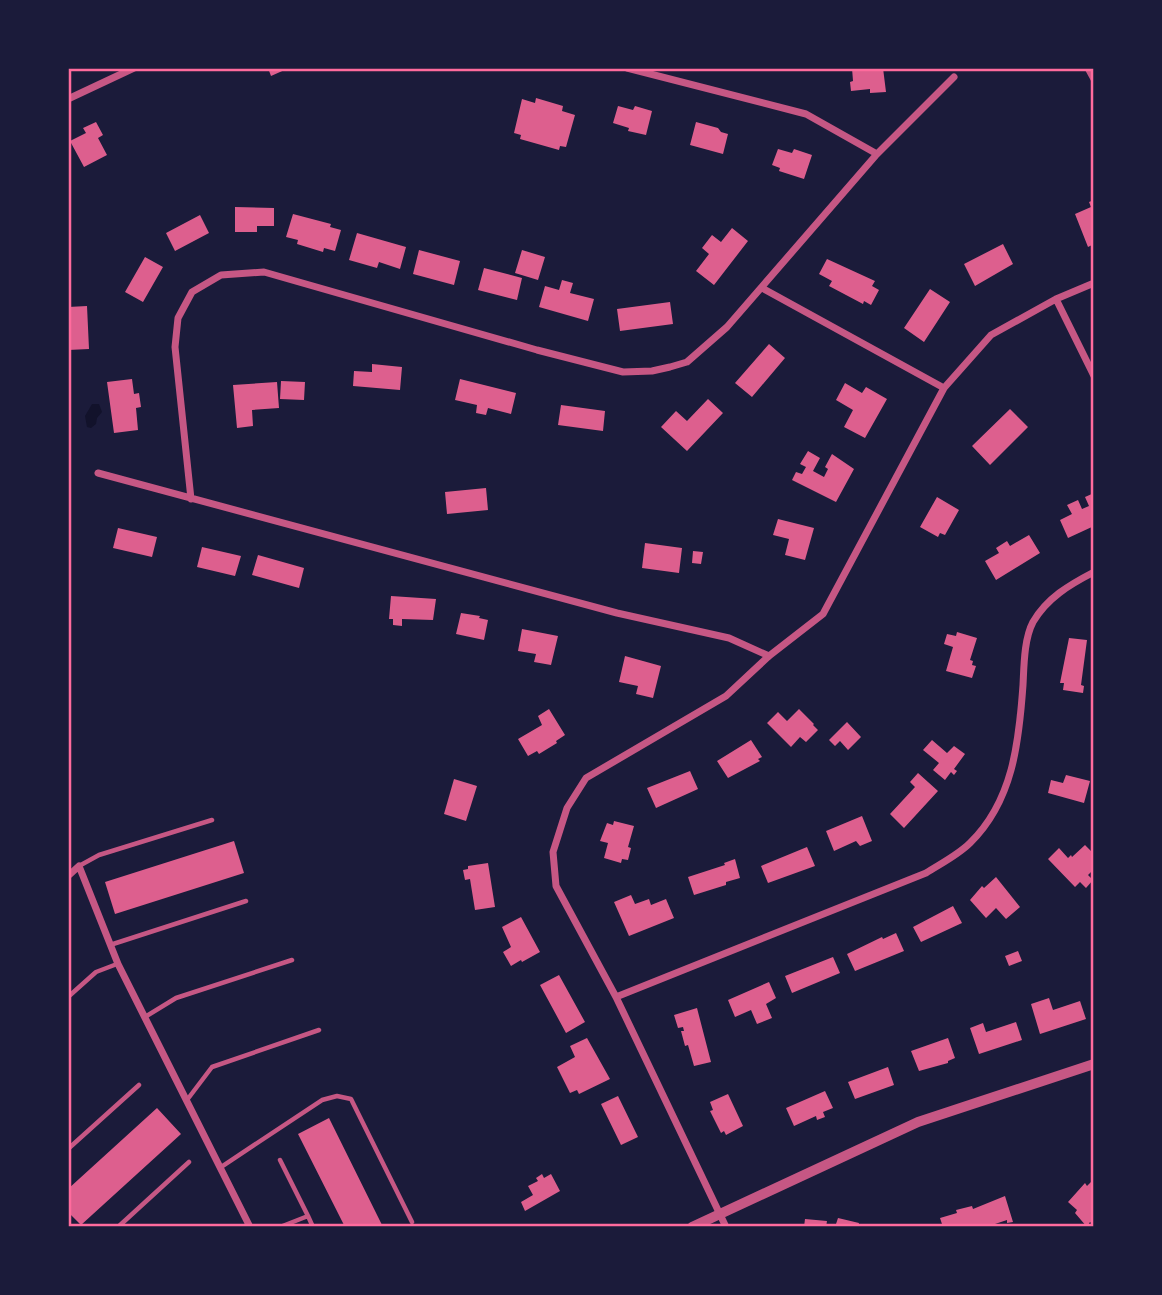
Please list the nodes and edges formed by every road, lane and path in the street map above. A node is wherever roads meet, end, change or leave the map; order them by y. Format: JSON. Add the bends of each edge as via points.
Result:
{"nodes":[{"id":1,"x":134,"y":68,"type":"edge"},
{"id":2,"x":627,"y":68,"type":"edge"},
{"id":3,"x":1088,"y":68,"type":"edge"},
{"id":4,"x":954,"y":77,"type":"dead end"},
{"id":5,"x":1094,"y":79,"type":"edge"},
{"id":6,"x":68,"y":99,"type":"edge"},
{"id":7,"x":877,"y":155,"type":"junction"},
{"id":8,"x":1094,"y":284,"type":"edge"},
{"id":9,"x":762,"y":288,"type":"junction"},
{"id":10,"x":1056,"y":299,"type":"junction"},
{"id":11,"x":1094,"y":376,"type":"edge"},
{"id":12,"x":944,"y":388,"type":"junction"},
{"id":13,"x":98,"y":473,"type":"dead end"},
{"id":14,"x":191,"y":499,"type":"junction"},
{"id":15,"x":1094,"y":572,"type":"edge"},
{"id":16,"x":769,"y":656,"type":"junction"},
{"id":17,"x":212,"y":820,"type":"dead end"},
{"id":18,"x":79,"y":866,"type":"junction"},
{"id":19,"x":68,"y":876,"type":"edge"},
{"id":20,"x":246,"y":901,"type":"dead end"},
{"id":21,"x":110,"y":945,"type":"junction"},
{"id":22,"x":292,"y":960,"type":"dead end"},
{"id":23,"x":118,"y":964,"type":"junction"},
{"id":24,"x":68,"y":997,"type":"edge"},
{"id":25,"x":616,"y":997,"type":"junction"},
{"id":26,"x":144,"y":1018,"type":"junction"},
{"id":27,"x":319,"y":1030,"type":"dead end"},
{"id":28,"x":1094,"y":1064,"type":"edge"},
{"id":29,"x":139,"y":1085,"type":"dead end"},
{"id":30,"x":186,"y":1101,"type":"junction"},
{"id":31,"x":68,"y":1149,"type":"edge"},
{"id":32,"x":280,"y":1160,"type":"dead end"},
{"id":33,"x":188,"y":1162,"type":"dead end"},
{"id":34,"x":221,"y":1167,"type":"junction"},
{"id":35,"x":721,"y":1214,"type":"junction"},
{"id":36,"x":307,"y":1216,"type":"junction"},
{"id":37,"x":412,"y":1222,"type":"dead end"},
{"id":38,"x":118,"y":1227,"type":"edge"},
{"id":39,"x":250,"y":1227,"type":"edge"},
{"id":40,"x":280,"y":1227,"type":"edge"},
{"id":41,"x":313,"y":1227,"type":"edge"},
{"id":42,"x":692,"y":1227,"type":"edge"},
{"id":43,"x":726,"y":1227,"type":"edge"}],
"edges":[{"from":1,"to":6,"type":"street"},
{"from":2,"to":7,"type":"street","via":[[806,114]]},
{"from":3,"to":5,"type":"street"},
{"from":4,"to":7,"type":"street"},
{"from":7,"to":9,"type":"street"},
{"from":8,"to":10,"type":"street"},
{"from":9,"to":12,"type":"street"},
{"from":9,"to":14,"type":"street","via":[[687,362],[623,372],[264,272],[221,275],[192,292],[178,318],[175,347]]},
{"from":10,"to":11,"type":"street"},
{"from":10,"to":12,"type":"street","via":[[990,335]]},
{"from":12,"to":16,"type":"street","via":[[823,614]]},
{"from":13,"to":14,"type":"street"},
{"from":14,"to":16,"type":"street","via":[[617,613],[729,638]]},
{"from":15,"to":25,"type":"street","via":[[1046,603],[1031,625],[1015,763],[988,821],[969,844],[926,873]]},
{"from":16,"to":25,"type":"street","via":[[726,696],[586,778],[567,808],[553,852],[556,886]]},
{"from":17,"to":18,"type":"lane","via":[[99,855]]},
{"from":18,"to":19,"type":"street"},
{"from":18,"to":21,"type":"street"},
{"from":20,"to":21,"type":"lane"},
{"from":21,"to":23,"type":"street"},
{"from":22,"to":26,"type":"lane","via":[[176,998]]},
{"from":23,"to":24,"type":"lane","via":[[96,972]]},
{"from":23,"to":26,"type":"street"},
{"from":25,"to":35,"type":"street"},
{"from":26,"to":30,"type":"street"},
{"from":27,"to":30,"type":"lane","via":[[212,1068]]},
{"from":28,"to":35,"type":"street","via":[[918,1122]]},
{"from":29,"to":31,"type":"lane"},
{"from":30,"to":34,"type":"street"},
{"from":32,"to":36,"type":"lane"},
{"from":33,"to":38,"type":"lane"},
{"from":34,"to":37,"type":"lane","via":[[322,1100],[337,1096],[351,1100]]},
{"from":34,"to":39,"type":"street"},
{"from":35,"to":42,"type":"street"},
{"from":35,"to":43,"type":"street"},
{"from":36,"to":40,"type":"lane"},
{"from":36,"to":41,"type":"lane"}]}
